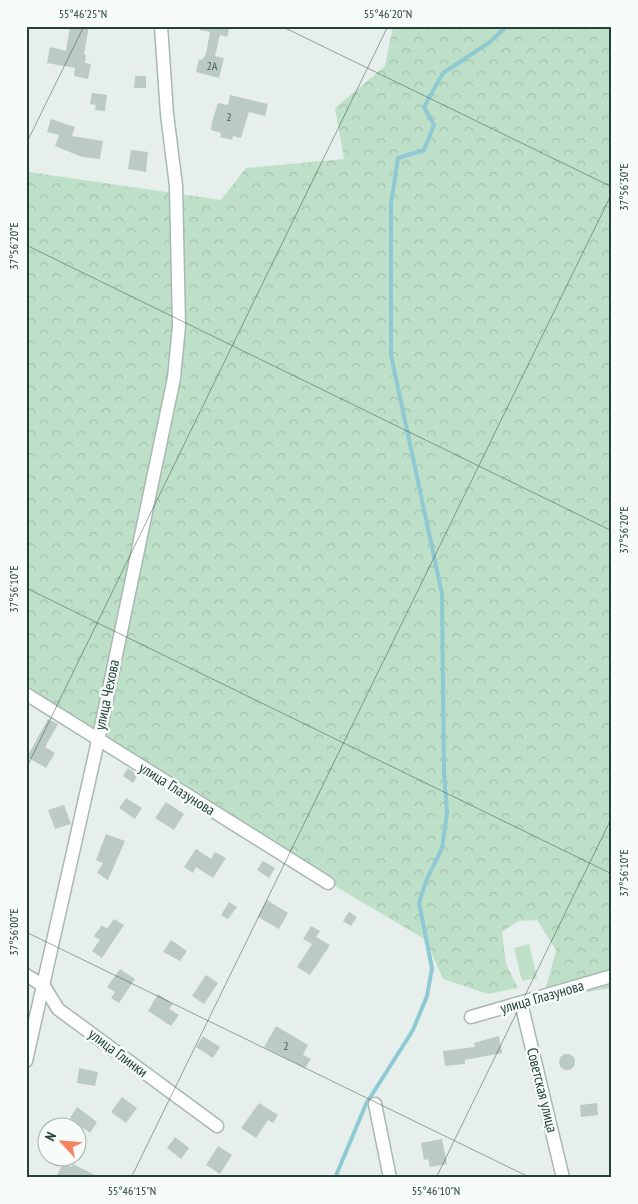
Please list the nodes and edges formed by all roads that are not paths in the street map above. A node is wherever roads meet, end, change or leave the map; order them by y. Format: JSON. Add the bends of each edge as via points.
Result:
{"nodes":[{"id":1,"x":160,"y":26,"type":"edge"},
{"id":2,"x":26,"y":694,"type":"edge"},
{"id":3,"x":98,"y":740,"type":"junction"},
{"id":4,"x":328,"y":883,"type":"dead end"},
{"id":5,"x":26,"y":975,"type":"edge"},
{"id":6,"x":612,"y":976,"type":"edge"},
{"id":7,"x":44,"y":986,"type":"junction"},
{"id":8,"x":521,"y":1003,"type":"junction"},
{"id":9,"x":471,"y":1017,"type":"dead end"},
{"id":10,"x":26,"y":1061,"type":"edge"},
{"id":11,"x":375,"y":1104,"type":"dead end"},
{"id":12,"x":217,"y":1126,"type":"dead end"},
{"id":13,"x":390,"y":1178,"type":"edge"},
{"id":14,"x":563,"y":1178,"type":"edge"}],
"edges":[{"from":1,"to":3,"type":"street","name":"улица Чехова","via":[[176,186],[179,326],[174,378]]},
{"from":2,"to":3,"type":"street","name":"улица Глазунова"},
{"from":3,"to":4,"type":"street","name":"улица Глазунова"},
{"from":3,"to":7,"type":"street","name":"улица Чехова"},
{"from":5,"to":7,"type":"street","name":"улица Глинки"},
{"from":6,"to":8,"type":"street","name":"улица Глазунова"},
{"from":7,"to":10,"type":"street","name":"улица Чехова"},
{"from":7,"to":12,"type":"street","name":"улица Глинки","via":[[58,1009]]},
{"from":8,"to":9,"type":"street","name":"улица Глазунова"},
{"from":8,"to":14,"type":"street","name":"Советская улица"},
{"from":11,"to":13,"type":"street"}]}
